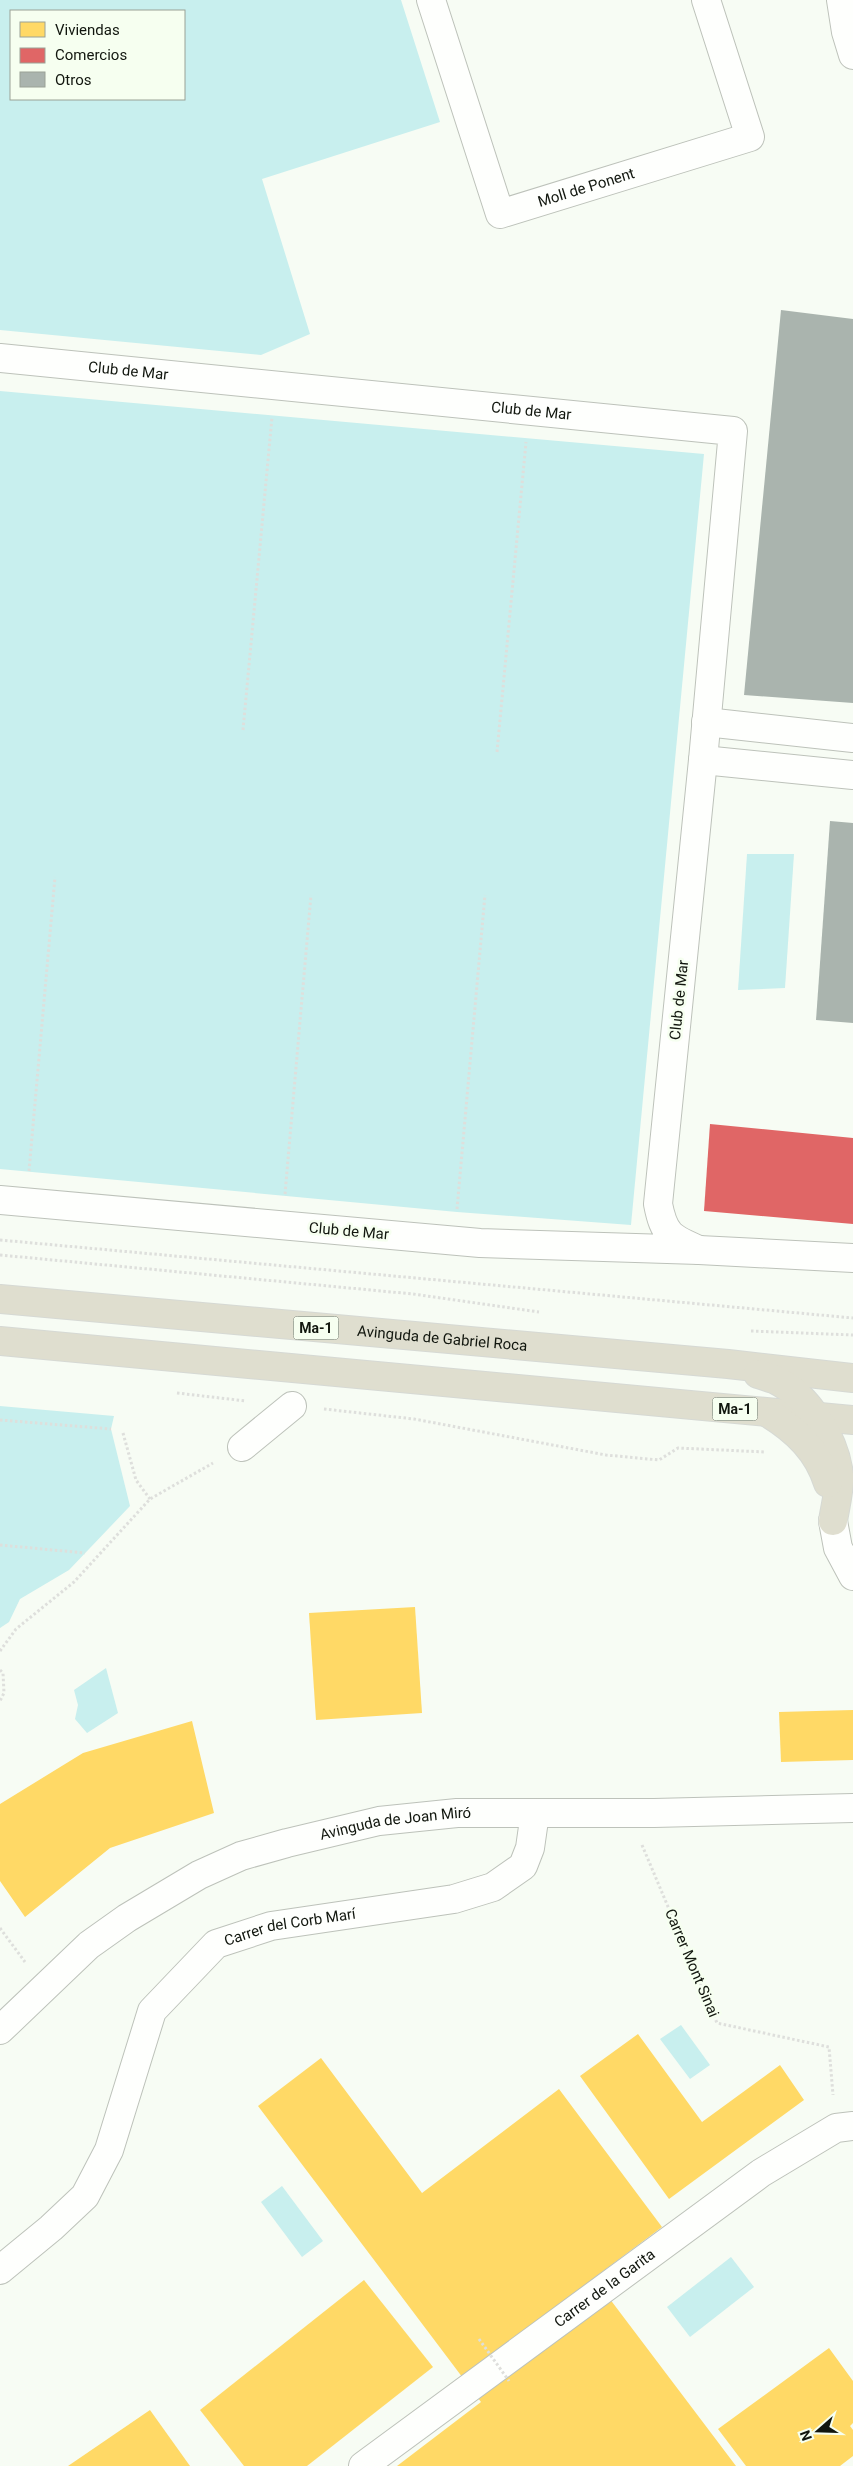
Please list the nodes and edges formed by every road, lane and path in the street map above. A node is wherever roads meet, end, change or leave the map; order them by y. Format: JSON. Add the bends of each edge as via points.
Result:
{"nodes":[{"id":1,"x":431,"y":0,"type":"edge"},
{"id":2,"x":706,"y":0,"type":"edge"},
{"id":3,"x":824,"y":0,"type":"edge"},
{"id":4,"x":841,"y":0,"type":"edge"},
{"id":5,"x":851,"y":44,"type":"edge"},
{"id":6,"x":0,"y":358,"type":"edge"},
{"id":7,"x":272,"y":416,"type":"dead end"},
{"id":8,"x":527,"y":439,"type":"dead end"},
{"id":9,"x":706,"y":722,"type":"junction"},
{"id":10,"x":243,"y":730,"type":"dead end"},
{"id":11,"x":853,"y":738,"type":"edge"},
{"id":12,"x":497,"y":752,"type":"dead end"},
{"id":13,"x":703,"y":760,"type":"junction"},
{"id":14,"x":853,"y":775,"type":"edge"},
{"id":15,"x":55,"y":878,"type":"dead end"},
{"id":16,"x":311,"y":895,"type":"dead end"},
{"id":17,"x":485,"y":895,"type":"dead end"},
{"id":18,"x":29,"y":1172,"type":"dead end"},
{"id":19,"x":285,"y":1196,"type":"dead end"},
{"id":20,"x":0,"y":1200,"type":"edge"},
{"id":21,"x":457,"y":1212,"type":"dead end"},
{"id":22,"x":0,"y":1240,"type":"edge"},
{"id":23,"x":699,"y":1250,"type":"junction"},
{"id":24,"x":0,"y":1255,"type":"edge"},
{"id":25,"x":853,"y":1258,"type":"edge"},
{"id":26,"x":0,"y":1299,"type":"edge"},
{"id":27,"x":549,"y":1313,"type":"dead end"},
{"id":28,"x":853,"y":1318,"type":"edge"},
{"id":29,"x":750,"y":1331,"type":"dead end"},
{"id":30,"x":853,"y":1335,"type":"edge"},
{"id":31,"x":0,"y":1341,"type":"edge"},
{"id":32,"x":728,"y":1364,"type":"junction"},
{"id":33,"x":853,"y":1378,"type":"edge"},
{"id":34,"x":172,"y":1392,"type":"dead end"},
{"id":35,"x":292,"y":1406,"type":"junction"},
{"id":36,"x":768,"y":1412,"type":"junction"},
{"id":37,"x":814,"y":1416,"type":"junction"},
{"id":38,"x":0,"y":1420,"type":"edge"},
{"id":39,"x":853,"y":1420,"type":"edge"},
{"id":40,"x":111,"y":1429,"type":"dead end"},
{"id":41,"x":123,"y":1433,"type":"dead end"},
{"id":42,"x":242,"y":1447,"type":"joint"},
{"id":43,"x":772,"y":1453,"type":"dead end"},
{"id":44,"x":853,"y":1483,"type":"edge"},
{"id":45,"x":150,"y":1499,"type":"junction"},
{"id":46,"x":833,"y":1521,"type":"junction"},
{"id":47,"x":0,"y":1545,"type":"edge"},
{"id":48,"x":85,"y":1552,"type":"dead end"},
{"id":49,"x":853,"y":1576,"type":"edge"},
{"id":50,"x":0,"y":1651,"type":"edge"},
{"id":51,"x":0,"y":1670,"type":"edge"},
{"id":52,"x":0,"y":1701,"type":"edge"},
{"id":53,"x":853,"y":1808,"type":"edge"},
{"id":54,"x":535,"y":1812,"type":"junction"},
{"id":55,"x":633,"y":1846,"type":"dead end"},
{"id":56,"x":0,"y":1928,"type":"edge"},
{"id":57,"x":44,"y":1986,"type":"junction"},
{"id":58,"x":0,"y":2030,"type":"edge"},
{"id":59,"x":845,"y":2127,"type":"edge"},
{"id":60,"x":0,"y":2270,"type":"edge"},
{"id":61,"x":479,"y":2339,"type":"dead end"},
{"id":62,"x":509,"y":2381,"type":"dead end"},
{"id":63,"x":363,"y":2466,"type":"edge"}],
"edges":[{"from":1,"to":2,"type":"street","name":"Moll de Ponent","via":[[500,214],[750,137]]},
{"from":3,"to":5,"type":"street"},
{"from":4,"to":5,"type":"street"},
{"from":6,"to":9,"type":"street","name":"Club de Mar","via":[[733,431]]},
{"from":7,"to":10,"type":"path"},
{"from":8,"to":12,"type":"path"},
{"from":9,"to":11,"type":"street"},
{"from":9,"to":13,"type":"street","name":"Club de Mar"},
{"from":13,"to":14,"type":"street"},
{"from":13,"to":23,"type":"street","name":"Club de Mar","via":[[658,1204],[662,1221],[675,1240]]},
{"from":15,"to":18,"type":"path"},
{"from":16,"to":19,"type":"path"},
{"from":17,"to":21,"type":"path"},
{"from":20,"to":23,"type":"street","name":"Club de Mar","via":[[480,1243]]},
{"from":22,"to":28,"type":"path"},
{"from":23,"to":25,"type":"street","name":"Club de Mar"},
{"from":24,"to":27,"type":"path","via":[[413,1294]]},
{"from":26,"to":32,"type":"highway","name":"Avinguda de Gabriel Roca","number":"Ma-1"},
{"from":29,"to":30,"type":"path"},
{"from":31,"to":36,"type":"highway","number":"Ma-1"},
{"from":32,"to":33,"type":"highway","name":"Avinguda de Gabriel Roca","number":"Ma-1"},
{"from":32,"to":37,"type":"highway","via":[[777,1380],[804,1401]]},
{"from":34,"to":35,"type":"path"},
{"from":35,"to":42,"type":"street"},
{"from":35,"to":43,"type":"path","via":[[414,1419],[606,1455],[658,1460],[678,1448]]},
{"from":36,"to":37,"type":"highway","number":"Ma-1"},
{"from":36,"to":46,"type":"highway","via":[[795,1431],[815,1454],[832,1496]]},
{"from":37,"to":39,"type":"highway","number":"Ma-1"},
{"from":37,"to":46,"type":"highway","via":[[834,1454],[839,1476]]},
{"from":38,"to":40,"type":"path"},
{"from":41,"to":45,"type":"path","via":[[136,1480]]},
{"from":42,"to":45,"type":"path"},
{"from":44,"to":46,"type":"highway","via":[[841,1497]]},
{"from":45,"to":50,"type":"path","via":[[74,1582],[16,1629]]},
{"from":46,"to":49,"type":"street","via":[[838,1548]]},
{"from":47,"to":48,"type":"path"},
{"from":51,"to":52,"type":"path","via":[[4,1673],[4,1693]]},
{"from":53,"to":54,"type":"street","name":"Avinguda de Joan Miró","via":[[664,1813]]},
{"from":54,"to":57,"type":"street","name":"Avinguda de Joan Miró","via":[[457,1813],[379,1821],[241,1856],[199,1875],[127,1918],[89,1945]]},
{"from":54,"to":60,"type":"street","name":"Carrer del Corb Marí","via":[[530,1848],[523,1866],[493,1887],[454,1899],[271,1926],[216,1944],[152,2011],[109,2150],[85,2196]]},
{"from":55,"to":59,"type":"path","name":"Carrer Mont Sinai","via":[[643,1845],[717,2023],[829,2046]]},
{"from":56,"to":57,"type":"path"},
{"from":57,"to":58,"type":"street","name":"Avinguda de Joan Miró"},
{"from":59,"to":63,"type":"street","name":"Carrer de la Garita","via":[[760,2173]]},
{"from":61,"to":62,"type":"path","bridge":true}]}
